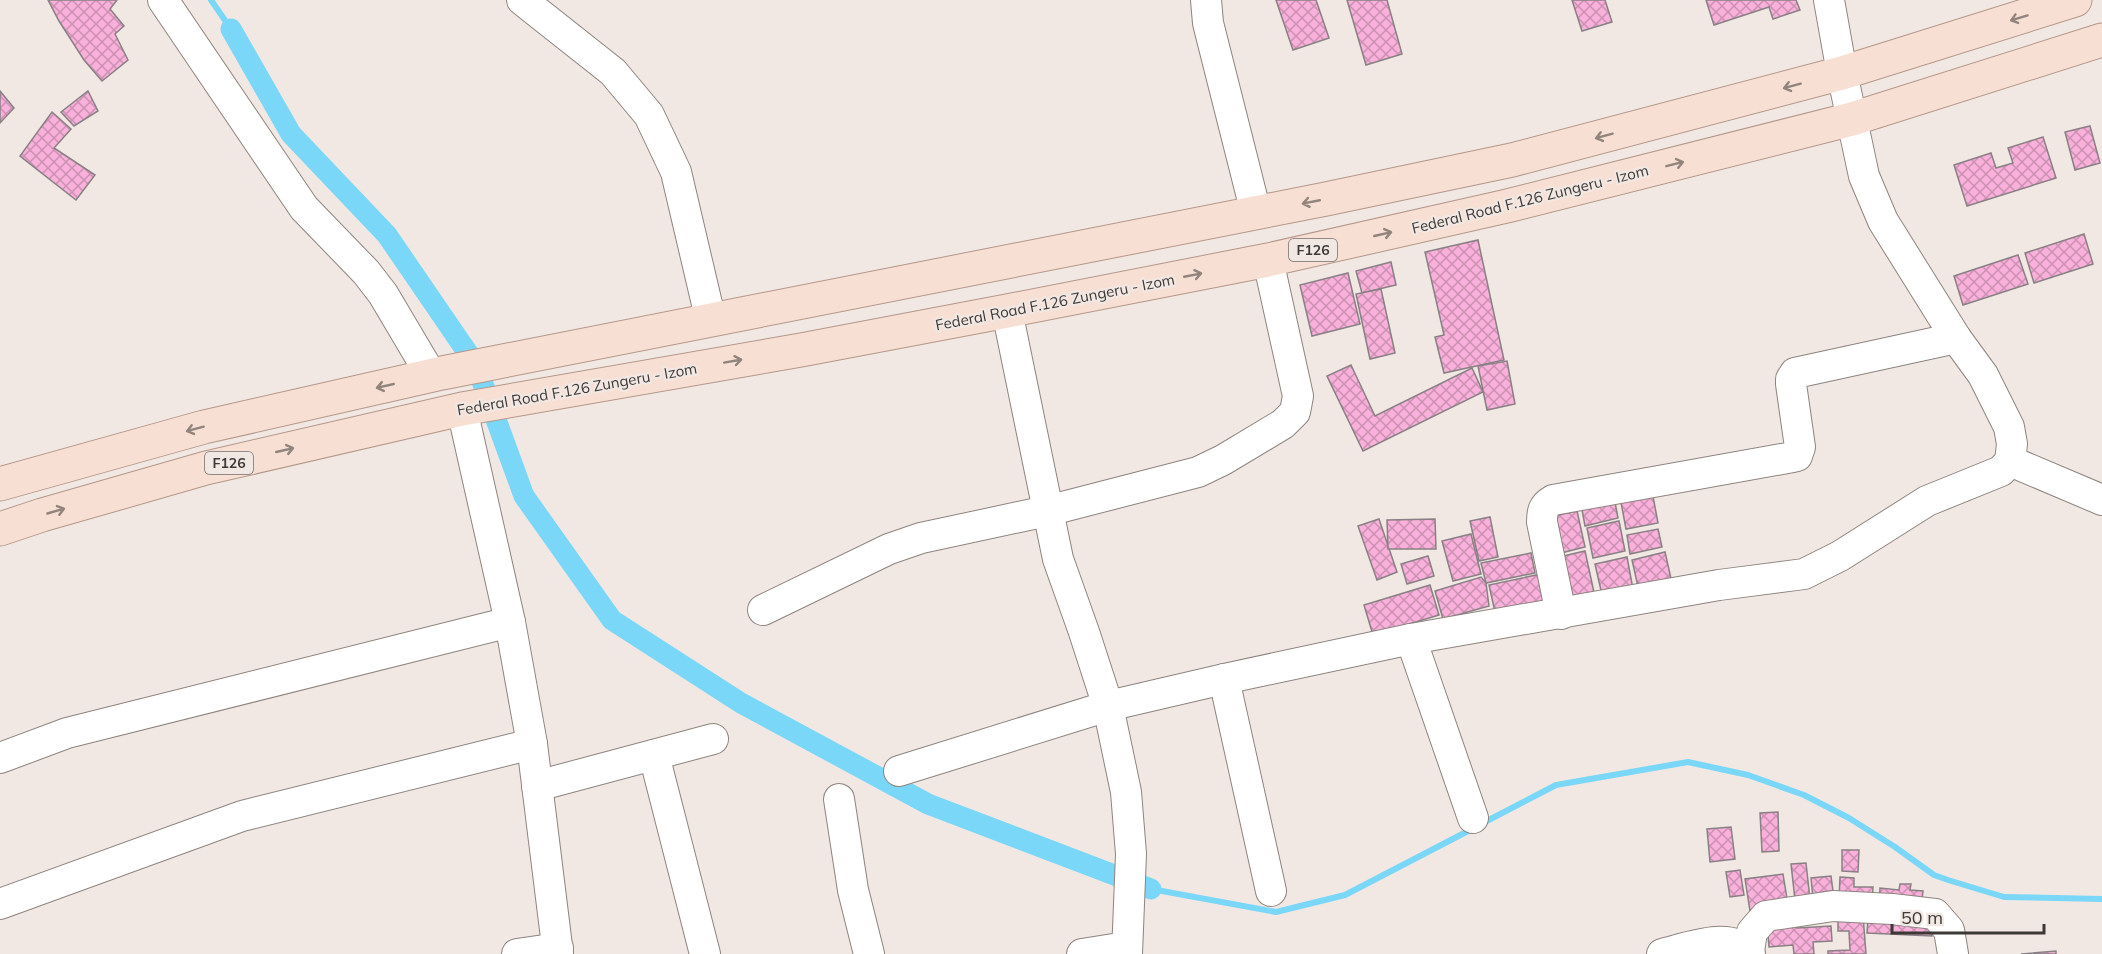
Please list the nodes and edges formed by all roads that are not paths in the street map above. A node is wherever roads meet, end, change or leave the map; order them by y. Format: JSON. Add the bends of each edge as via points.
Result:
{"nodes":[{"id":1,"x":163,"y":0,"type":"edge"},
{"id":2,"x":522,"y":0,"type":"edge"},
{"id":3,"x":1206,"y":0,"type":"edge"},
{"id":4,"x":1829,"y":0,"type":"edge"},
{"id":5,"x":2075,"y":0,"type":"edge"},
{"id":6,"x":2102,"y":40,"type":"edge"},
{"id":7,"x":1842,"y":73,"type":"junction"},
{"id":8,"x":1852,"y":119,"type":"junction"},
{"id":9,"x":1256,"y":213,"type":"junction"},
{"id":10,"x":1268,"y":260,"type":"junction"},
{"id":11,"x":792,"y":305,"type":"junction"},
{"id":12,"x":1006,"y":311,"type":"junction"},
{"id":13,"x":711,"y":321,"type":"junction"},
{"id":14,"x":1956,"y":338,"type":"junction"},
{"id":15,"x":801,"y":350,"type":"junction"},
{"id":16,"x":436,"y":374,"type":"junction"},
{"id":17,"x":466,"y":408,"type":"junction"},
{"id":18,"x":2010,"y":461,"type":"junction"},
{"id":19,"x":0,"y":484,"type":"edge"},
{"id":20,"x":2102,"y":500,"type":"edge"},
{"id":21,"x":1047,"y":511,"type":"junction"},
{"id":22,"x":0,"y":529,"type":"edge"},
{"id":23,"x":764,"y":610,"type":"dead end"},
{"id":24,"x":1561,"y":614,"type":"junction"},
{"id":25,"x":510,"y":622,"type":"junction"},
{"id":26,"x":1411,"y":639,"type":"junction"},
{"id":27,"x":1224,"y":679,"type":"junction"},
{"id":28,"x":1108,"y":706,"type":"junction"},
{"id":29,"x":713,"y":739,"type":"dead end"},
{"id":30,"x":532,"y":744,"type":"junction"},
{"id":31,"x":654,"y":754,"type":"junction"},
{"id":32,"x":0,"y":758,"type":"edge"},
{"id":33,"x":899,"y":771,"type":"dead end"},
{"id":34,"x":537,"y":786,"type":"junction"},
{"id":35,"x":839,"y":799,"type":"dead end"},
{"id":36,"x":1473,"y":818,"type":"dead end"},
{"id":37,"x":1271,"y":891,"type":"dead end"},
{"id":38,"x":0,"y":904,"type":"edge"},
{"id":39,"x":1126,"y":950,"type":"edge"},
{"id":40,"x":558,"y":951,"type":"edge"},
{"id":41,"x":1749,"y":953,"type":"edge"},
{"id":42,"x":517,"y":954,"type":"edge"},
{"id":43,"x":705,"y":954,"type":"edge"},
{"id":44,"x":870,"y":954,"type":"edge"},
{"id":45,"x":1082,"y":954,"type":"edge"},
{"id":46,"x":1662,"y":954,"type":"edge"},
{"id":47,"x":1953,"y":954,"type":"edge"}],
"edges":[{"from":1,"to":16,"type":"street","via":[[304,208],[366,272]]},
{"from":2,"to":13,"type":"street","via":[[613,72],[649,115],[676,172]]},
{"from":3,"to":9,"type":"street","via":[[1208,23]]},
{"from":4,"to":7,"type":"street"},
{"from":5,"to":7,"type":"main road","one_way":true},
{"from":6,"to":8,"type":"main road","name":"Federal Road F.126 Zungeru - Izom","number":"F126"},
{"from":7,"to":8,"type":"street"},
{"from":7,"to":9,"type":"main road","one_way":true,"via":[[1512,160]]},
{"from":10,"to":8,"type":"main road","name":"Federal Road F.126 Zungeru - Izom","number":"F126","one_way":true,"via":[[1507,206]]},
{"from":8,"to":14,"type":"street","via":[[1864,176],[1883,221]]},
{"from":9,"to":11,"type":"main road"},
{"from":12,"to":10,"type":"main road","name":"Federal Road F.126 Zungeru - Izom","number":"F126","one_way":true},
{"from":10,"to":21,"type":"street","via":[[1298,396],[1295,412],[1283,424],[1198,472]]},
{"from":11,"to":13,"type":"main road"},
{"from":11,"to":15,"type":"main road"},
{"from":12,"to":15,"type":"main road","name":"Federal Road F.126 Zungeru - Izom","number":"F126"},
{"from":12,"to":21,"type":"street"},
{"from":13,"to":16,"type":"main road"},
{"from":14,"to":18,"type":"street","via":[[1983,375],[2009,427]]},
{"from":14,"to":24,"type":"street","via":[[1795,373],[1791,384],[1800,447],[1797,456],[1547,504],[1542,522]]},
{"from":17,"to":15,"type":"main road","name":"Federal Road F.126 Zungeru - Izom","number":"F126","one_way":true},
{"from":16,"to":19,"type":"main road","one_way":true,"via":[[204,427]]},
{"from":22,"to":17,"type":"main road","name":"Federal Road F.126 Zungeru - Izom","number":"F126","one_way":true,"via":[[206,468]]},
{"from":17,"to":25,"type":"street"},
{"from":18,"to":20,"type":"street"},
{"from":18,"to":24,"type":"street","via":[[2001,471],[1927,501],[1804,574]]},
{"from":21,"to":23,"type":"street","via":[[921,538]]},
{"from":21,"to":28,"type":"street","via":[[1058,559]]},
{"from":24,"to":26,"type":"street"},
{"from":25,"to":30,"type":"street"},
{"from":25,"to":32,"type":"street","via":[[67,733]]},
{"from":26,"to":27,"type":"street"},
{"from":26,"to":36,"type":"street"},
{"from":27,"to":28,"type":"street"},
{"from":27,"to":37,"type":"street"},
{"from":28,"to":33,"type":"street"},
{"from":28,"to":39,"type":"street","via":[[1128,807],[1131,854]]},
{"from":29,"to":31,"type":"street"},
{"from":30,"to":34,"type":"street"},
{"from":30,"to":38,"type":"street","via":[[242,816]]},
{"from":31,"to":34,"type":"street"},
{"from":31,"to":43,"type":"street"},
{"from":34,"to":40,"type":"street"},
{"from":35,"to":44,"type":"street","via":[[853,890]]},
{"from":39,"to":45,"type":"street"},
{"from":40,"to":42,"type":"street"},
{"from":41,"to":46,"type":"street","via":[[1735,943],[1715,942]]},
{"from":41,"to":47,"type":"street","via":[[1752,932],[1766,916],[1833,906],[1935,914],[1949,930]]}]}
